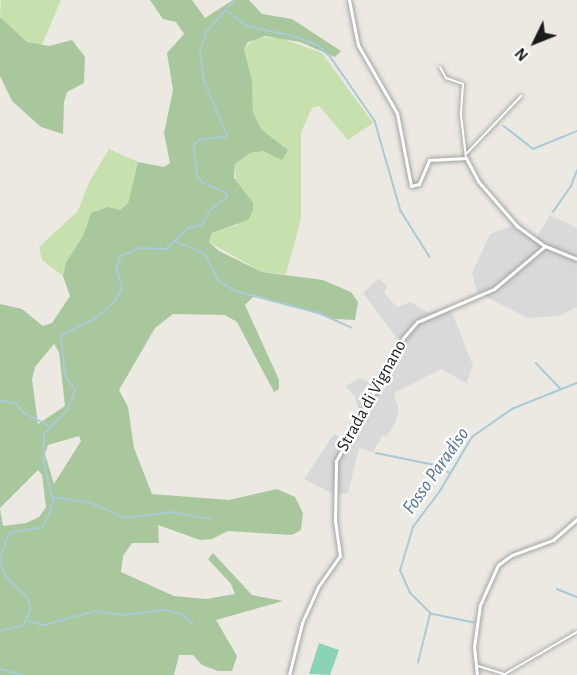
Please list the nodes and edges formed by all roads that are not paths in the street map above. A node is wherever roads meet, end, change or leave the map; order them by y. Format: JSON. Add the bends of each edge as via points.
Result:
{"nodes":[{"id":1,"x":350,"y":0,"type":"edge"},
{"id":2,"x":440,"y":67,"type":"dead end"},
{"id":3,"x":521,"y":96,"type":"dead end"},
{"id":4,"x":467,"y":153,"type":"junction"},
{"id":5,"x":466,"y":158,"type":"junction"},
{"id":6,"x":545,"y":246,"type":"junction"},
{"id":7,"x":577,"y":260,"type":"edge"},
{"id":8,"x":577,"y":519,"type":"edge"},
{"id":9,"x":577,"y":632,"type":"edge"},
{"id":10,"x":478,"y":666,"type":"junction"},
{"id":11,"x":289,"y":675,"type":"edge"},
{"id":12,"x":477,"y":675,"type":"edge"}],
"edges":[{"from":1,"to":5,"type":"street","via":[[358,45],[398,113],[411,185],[419,184],[429,160]]},
{"from":2,"to":4,"type":"street","via":[[446,78],[463,84],[460,115]]},
{"from":3,"to":4,"type":"street"},
{"from":4,"to":5,"type":"street"},
{"from":5,"to":6,"type":"street","via":[[479,182],[511,220]]},
{"from":6,"to":7,"type":"street"},
{"from":6,"to":11,"type":"street","name":"Strada di Vignano","via":[[494,289],[417,322],[408,331],[336,461],[335,521],[340,553],[335,568],[318,587],[302,623]]},
{"from":8,"to":10,"type":"street","via":[[553,540],[512,555],[498,565],[480,605],[474,647]]},
{"from":9,"to":10,"type":"street","via":[[505,674]]},
{"from":10,"to":12,"type":"street"}]}
